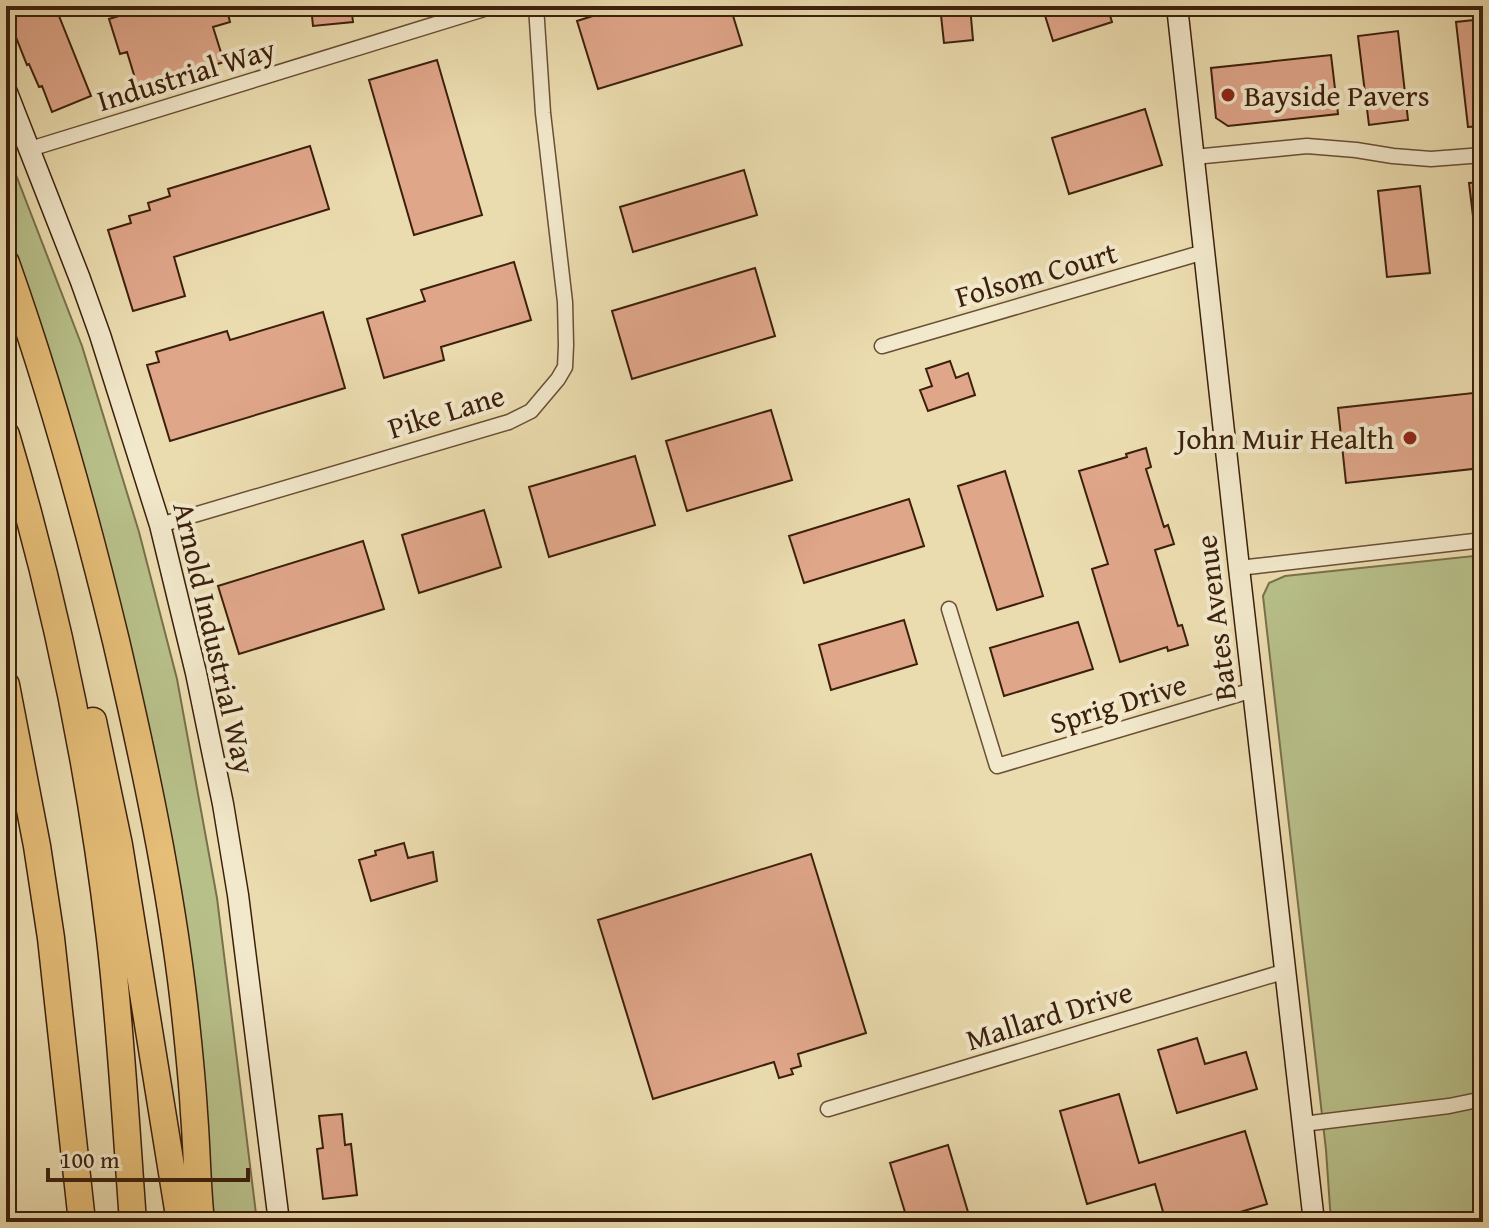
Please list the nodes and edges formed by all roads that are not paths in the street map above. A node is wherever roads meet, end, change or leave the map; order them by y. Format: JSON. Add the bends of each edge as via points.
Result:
{"nodes":[{"id":1,"x":494,"y":6,"type":"edge"},
{"id":2,"x":536,"y":6,"type":"edge"},
{"id":3,"x":1177,"y":6,"type":"edge"},
{"id":4,"x":6,"y":90,"type":"edge"},
{"id":5,"x":30,"y":149,"type":"junction"},
{"id":6,"x":1483,"y":155,"type":"edge"},
{"id":7,"x":1194,"y":157,"type":"junction"},
{"id":8,"x":1204,"y":252,"type":"junction"},
{"id":9,"x":6,"y":263,"type":"edge"},
{"id":10,"x":882,"y":346,"type":"dead end"},
{"id":11,"x":6,"y":435,"type":"edge"},
{"id":12,"x":30,"y":516,"type":"junction"},
{"id":13,"x":160,"y":525,"type":"junction"},
{"id":14,"x":1483,"y":540,"type":"edge"},
{"id":15,"x":1239,"y":568,"type":"junction"},
{"id":16,"x":949,"y":609,"type":"dead end"},
{"id":17,"x":6,"y":685,"type":"edge"},
{"id":18,"x":1253,"y":690,"type":"junction"},
{"id":19,"x":1286,"y":971,"type":"junction"},
{"id":20,"x":1483,"y":1099,"type":"edge"},
{"id":21,"x":828,"y":1109,"type":"dead end"},
{"id":22,"x":1303,"y":1124,"type":"junction"},
{"id":23,"x":82,"y":1222,"type":"edge"},
{"id":24,"x":133,"y":1222,"type":"edge"},
{"id":25,"x":180,"y":1222,"type":"edge"},
{"id":26,"x":201,"y":1222,"type":"edge"},
{"id":27,"x":279,"y":1222,"type":"edge"},
{"id":28,"x":1314,"y":1222,"type":"edge"}],
"edges":[{"from":1,"to":5,"type":"street","name":"Industrial Way"},
{"from":2,"to":13,"type":"street","name":"Pike Lane","via":[[565,302],[565,367],[558,379],[531,411],[509,422]]},
{"from":3,"to":7,"type":"street","name":"Bates Avenue"},
{"from":4,"to":5,"type":"street","name":"Arnold Industrial Way"},
{"from":5,"to":13,"type":"street","name":"Arnold Industrial Way","via":[[100,335]]},
{"from":6,"to":7,"type":"street","via":[[1431,159],[1307,146]]},
{"from":7,"to":8,"type":"street","name":"Bates Avenue"},
{"from":8,"to":10,"type":"street","name":"Folsom Court"},
{"from":8,"to":15,"type":"street","name":"Bates Avenue"},
{"from":9,"to":26,"type":"highway","via":[[56,413],[145,772],[184,1005]]},
{"from":11,"to":12,"type":"highway"},
{"from":12,"to":24,"type":"highway","via":[[69,682],[98,852]]},
{"from":12,"to":25,"type":"highway","via":[[69,618],[101,755]]},
{"from":13,"to":27,"type":"street","name":"Arnold Industrial Way","via":[[223,804]]},
{"from":14,"to":15,"type":"street"},
{"from":15,"to":18,"type":"street","name":"Bates Avenue"},
{"from":16,"to":18,"type":"street","name":"Sprig Drive","via":[[997,766]]},
{"from":17,"to":23,"type":"highway","via":[[51,938]]},
{"from":18,"to":19,"type":"street","name":"Bates Avenue"},
{"from":19,"to":21,"type":"street","name":"Mallard Drive"},
{"from":19,"to":22,"type":"street","name":"Bates Avenue"},
{"from":20,"to":22,"type":"street"},
{"from":22,"to":28,"type":"street","name":"Bates Avenue"}]}
